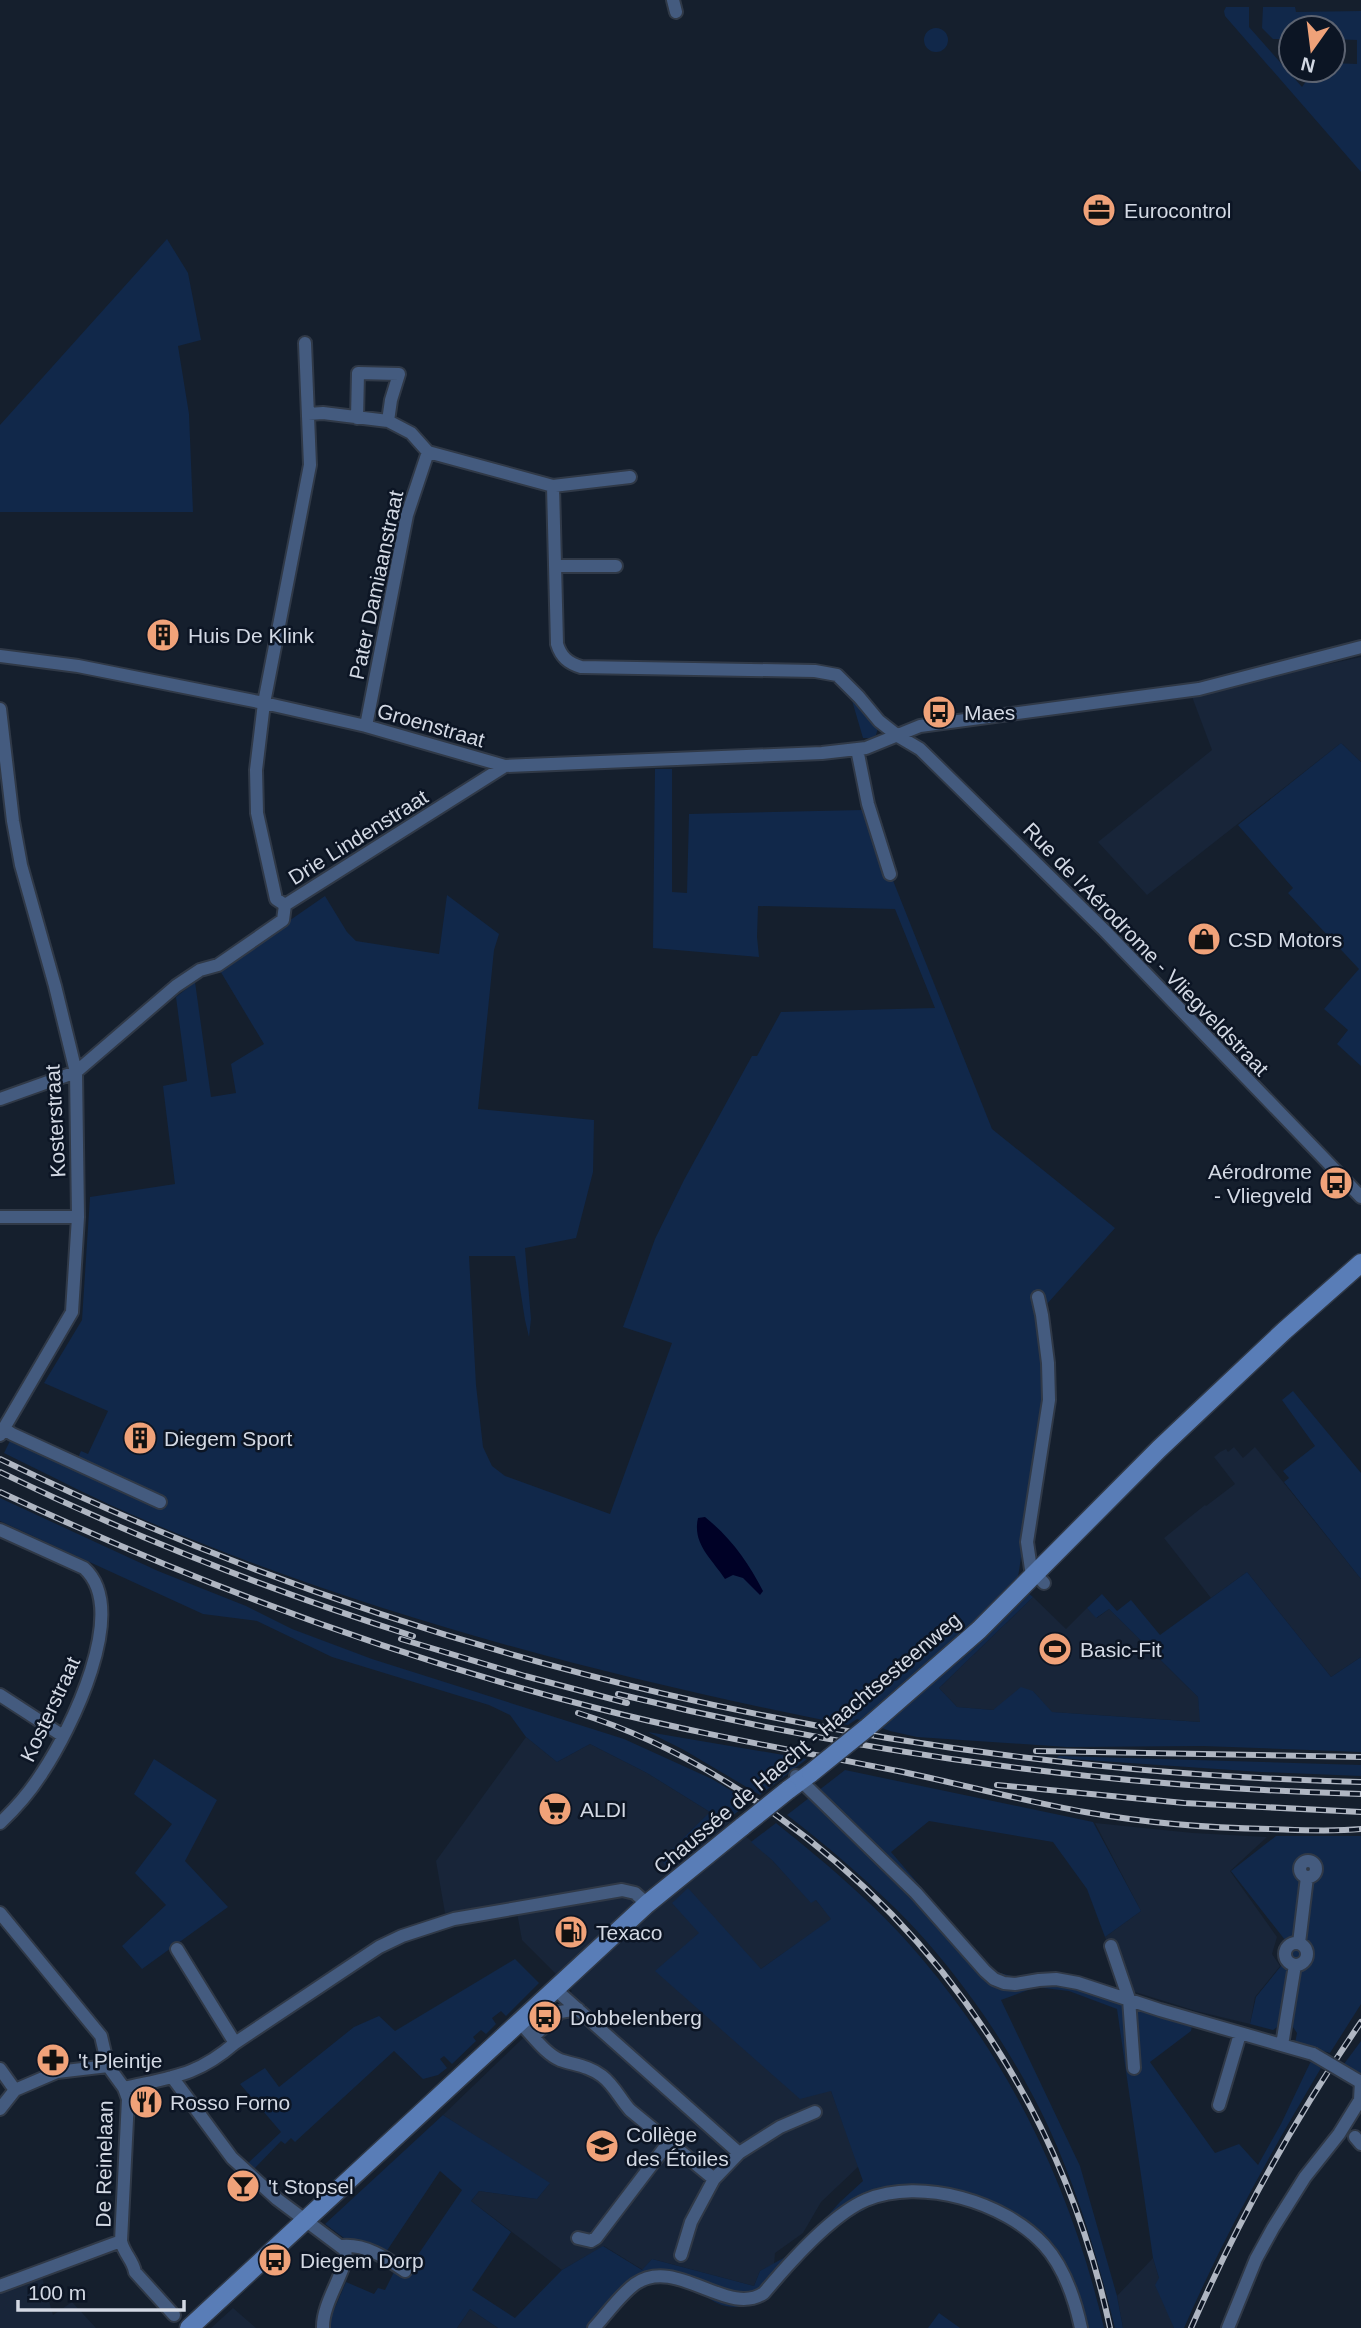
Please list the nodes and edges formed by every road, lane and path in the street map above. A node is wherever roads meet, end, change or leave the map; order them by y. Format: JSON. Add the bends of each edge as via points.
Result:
{"nodes":[{"id":1,"x":305,"y":344,"type":"dead end"},
{"id":2,"x":308,"y":414,"type":"junction"},
{"id":3,"x":357,"y":418,"type":"junction"},
{"id":4,"x":388,"y":421,"type":"junction"},
{"id":5,"x":428,"y":452,"type":"junction"},
{"id":6,"x":630,"y":477,"type":"dead end"},
{"id":7,"x":554,"y":486,"type":"junction"},
{"id":8,"x":556,"y":566,"type":"junction"},
{"id":9,"x":616,"y":566,"type":"dead end"},
{"id":10,"x":1361,"y":647,"type":"edge"},
{"id":11,"x":0,"y":656,"type":"edge"},
{"id":12,"x":264,"y":703,"type":"junction"},
{"id":13,"x":0,"y":709,"type":"edge"},
{"id":14,"x":366,"y":726,"type":"junction"},
{"id":15,"x":898,"y":736,"type":"junction"},
{"id":16,"x":856,"y":749,"type":"junction"},
{"id":17,"x":505,"y":766,"type":"junction"},
{"id":18,"x":890,"y":874,"type":"dead end"},
{"id":19,"x":285,"y":905,"type":"junction"},
{"id":20,"x":76,"y":1072,"type":"junction"},
{"id":21,"x":0,"y":1099,"type":"edge"},
{"id":22,"x":1361,"y":1197,"type":"edge"},
{"id":23,"x":0,"y":1217,"type":"edge"},
{"id":24,"x":78,"y":1217,"type":"junction"},
{"id":25,"x":1361,"y":1263,"type":"edge"},
{"id":26,"x":1038,"y":1297,"type":"dead end"},
{"id":27,"x":2,"y":1432,"type":"edge"},
{"id":28,"x":160,"y":1502,"type":"dead end"},
{"id":29,"x":0,"y":1530,"type":"edge"},
{"id":30,"x":1040,"y":1579,"type":"junction"},
{"id":31,"x":0,"y":1695,"type":"edge"},
{"id":32,"x":63,"y":1736,"type":"junction"},
{"id":33,"x":802,"y":1783,"type":"junction"},
{"id":34,"x":0,"y":1823,"type":"edge"},
{"id":35,"x":1311,"y":1856,"type":"dead end"},
{"id":36,"x":647,"y":1904,"type":"junction"},
{"id":37,"x":0,"y":1913,"type":"edge"},
{"id":38,"x":1111,"y":1946,"type":"dead end"},
{"id":39,"x":177,"y":1949,"type":"dead end"},
{"id":40,"x":555,"y":1989,"type":"junction"},
{"id":41,"x":1129,"y":1999,"type":"junction"},
{"id":42,"x":578,"y":2010,"type":"junction"},
{"id":43,"x":519,"y":2022,"type":"junction"},
{"id":44,"x":1240,"y":2034,"type":"junction"},
{"id":45,"x":534,"y":2036,"type":"junction"},
{"id":46,"x":235,"y":2043,"type":"junction"},
{"id":47,"x":1282,"y":2045,"type":"junction"},
{"id":48,"x":108,"y":2066,"type":"junction"},
{"id":49,"x":1134,"y":2068,"type":"dead end"},
{"id":50,"x":0,"y":2069,"type":"edge"},
{"id":51,"x":172,"y":2077,"type":"junction"},
{"id":52,"x":1359,"y":2080,"type":"edge"},
{"id":53,"x":124,"y":2088,"type":"junction"},
{"id":54,"x":15,"y":2090,"type":"junction"},
{"id":55,"x":1219,"y":2105,"type":"dead end"},
{"id":56,"x":0,"y":2109,"type":"edge"},
{"id":57,"x":1361,"y":2111,"type":"edge"},
{"id":58,"x":815,"y":2112,"type":"dead end"},
{"id":59,"x":1339,"y":2134,"type":"junction"},
{"id":60,"x":669,"y":2142,"type":"junction"},
{"id":61,"x":739,"y":2153,"type":"junction"},
{"id":62,"x":715,"y":2179,"type":"junction"},
{"id":63,"x":306,"y":2221,"type":"junction"},
{"id":64,"x":578,"y":2238,"type":"dead end"},
{"id":65,"x":121,"y":2241,"type":"junction"},
{"id":66,"x":342,"y":2246,"type":"junction"},
{"id":67,"x":681,"y":2255,"type":"dead end"},
{"id":68,"x":405,"y":2271,"type":"dead end"},
{"id":69,"x":0,"y":2286,"type":"edge"},
{"id":70,"x":174,"y":2315,"type":"dead end"},
{"id":71,"x":189,"y":2328,"type":"edge"},
{"id":72,"x":323,"y":2328,"type":"edge"},
{"id":73,"x":594,"y":2328,"type":"edge"},
{"id":74,"x":1081,"y":2328,"type":"edge"},
{"id":75,"x":1228,"y":2328,"type":"edge"}],
"edges":[{"from":1,"to":2,"type":"street"},
{"from":2,"to":3,"type":"street"},
{"from":2,"to":12,"type":"street","via":[[310,465]]},
{"from":3,"to":4,"type":"street"},
{"from":3,"to":4,"type":"street","via":[[358,373],[399,374]]},
{"from":4,"to":5,"type":"street","via":[[411,433]]},
{"from":5,"to":7,"type":"street"},
{"from":5,"to":14,"type":"street","name":"Pater Damiaanstraat","via":[[407,516]]},
{"from":6,"to":7,"type":"street"},
{"from":7,"to":8,"type":"street"},
{"from":8,"to":9,"type":"street"},
{"from":8,"to":15,"type":"street","name":"Rue de l'Aérodrome - Vliegveldstraat","via":[[557,645],[572,664],[836,675]]},
{"from":10,"to":15,"type":"street","name":"Groenstraat","via":[[1199,689],[920,726]]},
{"from":11,"to":12,"type":"street","name":"Groenstraat","via":[[78,666]]},
{"from":12,"to":14,"type":"street","name":"Groenstraat"},
{"from":12,"to":19,"type":"street","via":[[256,770],[257,813],[276,899]]},
{"from":13,"to":20,"type":"street","name":"Kosterstraat","via":[[22,865]]},
{"from":14,"to":17,"type":"street","name":"Groenstraat"},
{"from":15,"to":16,"type":"street","name":"Groenstraat"},
{"from":15,"to":22,"type":"street","name":"Rue de l'Aérodrome - Vliegveldstraat","via":[[920,749],[1104,930]]},
{"from":16,"to":17,"type":"street","name":"Groenstraat"},
{"from":16,"to":18,"type":"street"},
{"from":17,"to":19,"type":"street","name":"Drie Lindenstraat"},
{"from":19,"to":20,"type":"street","name":"Drie Lindenstraat","via":[[284,920],[218,965],[200,970],[176,986]]},
{"from":20,"to":21,"type":"street"},
{"from":20,"to":24,"type":"street","name":"Kosterstraat"},
{"from":23,"to":24,"type":"street"},
{"from":24,"to":27,"type":"street","name":"Kosterstraat","via":[[72,1312]]},
{"from":25,"to":30,"type":"main road","name":"Chaussée de Haecht - Haachtsesteenweg","via":[[1159,1449]]},
{"from":26,"to":30,"type":"street","via":[[1049,1400],[1027,1542],[1031,1569]]},
{"from":27,"to":28,"type":"street"},
{"from":29,"to":32,"type":"street","name":"Kosterstraat","via":[[84,1568],[97,1585],[99,1644],[89,1680]]},
{"from":30,"to":33,"type":"main road","name":"Chaussée de Haecht - Haachtsesteenweg","bridge":true},
{"from":31,"to":32,"type":"street"},
{"from":32,"to":34,"type":"street","name":"Kosterstraat","via":[[26,1795]]},
{"from":33,"to":36,"type":"main road","name":"Chaussée de Haecht - Haachtsesteenweg","bridge":true},
{"from":33,"to":41,"type":"street","via":[[916,1893],[994,1979],[1015,1984],[1056,1979]]},
{"from":35,"to":47,"type":"street","via":[[1300,1868],[1307,1877],[1299,1943],[1291,1944],[1285,1953],[1295,1965]]},
{"from":36,"to":40,"type":"main road","name":"Chaussée de Haecht - Haachtsesteenweg"},
{"from":36,"to":46,"type":"street","via":[[635,1893],[622,1890],[454,1919],[402,1936]]},
{"from":37,"to":48,"type":"street","via":[[101,2036]]},
{"from":38,"to":41,"type":"street"},
{"from":39,"to":46,"type":"street"},
{"from":40,"to":42,"type":"street"},
{"from":40,"to":43,"type":"main road","name":"Chaussée de Haecht - Haachtsesteenweg"},
{"from":41,"to":44,"type":"street"},
{"from":41,"to":49,"type":"street"},
{"from":42,"to":45,"type":"street","via":[[559,2012]]},
{"from":42,"to":61,"type":"street"},
{"from":43,"to":45,"type":"street"},
{"from":43,"to":63,"type":"main road","name":"Chaussée de Haecht - Haachtsesteenweg"},
{"from":44,"to":47,"type":"street"},
{"from":44,"to":55,"type":"street"},
{"from":45,"to":60,"type":"street","via":[[558,2059],[602,2075],[621,2101]]},
{"from":46,"to":51,"type":"street","via":[[197,2071]]},
{"from":47,"to":52,"type":"street","bridge":true,"via":[[1313,2054]]},
{"from":48,"to":53,"type":"street"},
{"from":48,"to":54,"type":"street","via":[[57,2072]]},
{"from":50,"to":54,"type":"street"},
{"from":51,"to":53,"type":"street"},
{"from":51,"to":63,"type":"street","via":[[232,2158]]},
{"from":52,"to":59,"type":"street","via":[[1360,2101]]},
{"from":53,"to":65,"type":"street","name":"De Reinelaan","via":[[128,2099]]},
{"from":54,"to":56,"type":"street"},
{"from":57,"to":59,"type":"street"},
{"from":58,"to":61,"type":"street"},
{"from":59,"to":75,"type":"street","via":[[1273,2228]]},
{"from":60,"to":62,"type":"street"},
{"from":60,"to":64,"type":"street","via":[[596,2238]]},
{"from":61,"to":62,"type":"street"},
{"from":62,"to":67,"type":"street","via":[[691,2222]]},
{"from":63,"to":66,"type":"street"},
{"from":63,"to":71,"type":"main road","name":"Chaussée de Haecht - Haachtsesteenweg"},
{"from":65,"to":69,"type":"street","name":"De Reinelaan"},
{"from":65,"to":70,"type":"street","name":"De Reinelaan","via":[[135,2273]]},
{"from":66,"to":68,"type":"street","via":[[375,2252]]},
{"from":66,"to":72,"type":"street","via":[[346,2259],[326,2304]]},
{"from":73,"to":74,"type":"street","via":[[634,2285],[657,2277],[754,2299],[836,2218],[867,2199],[920,2191],[985,2206],[1036,2238],[1065,2279]]}]}
